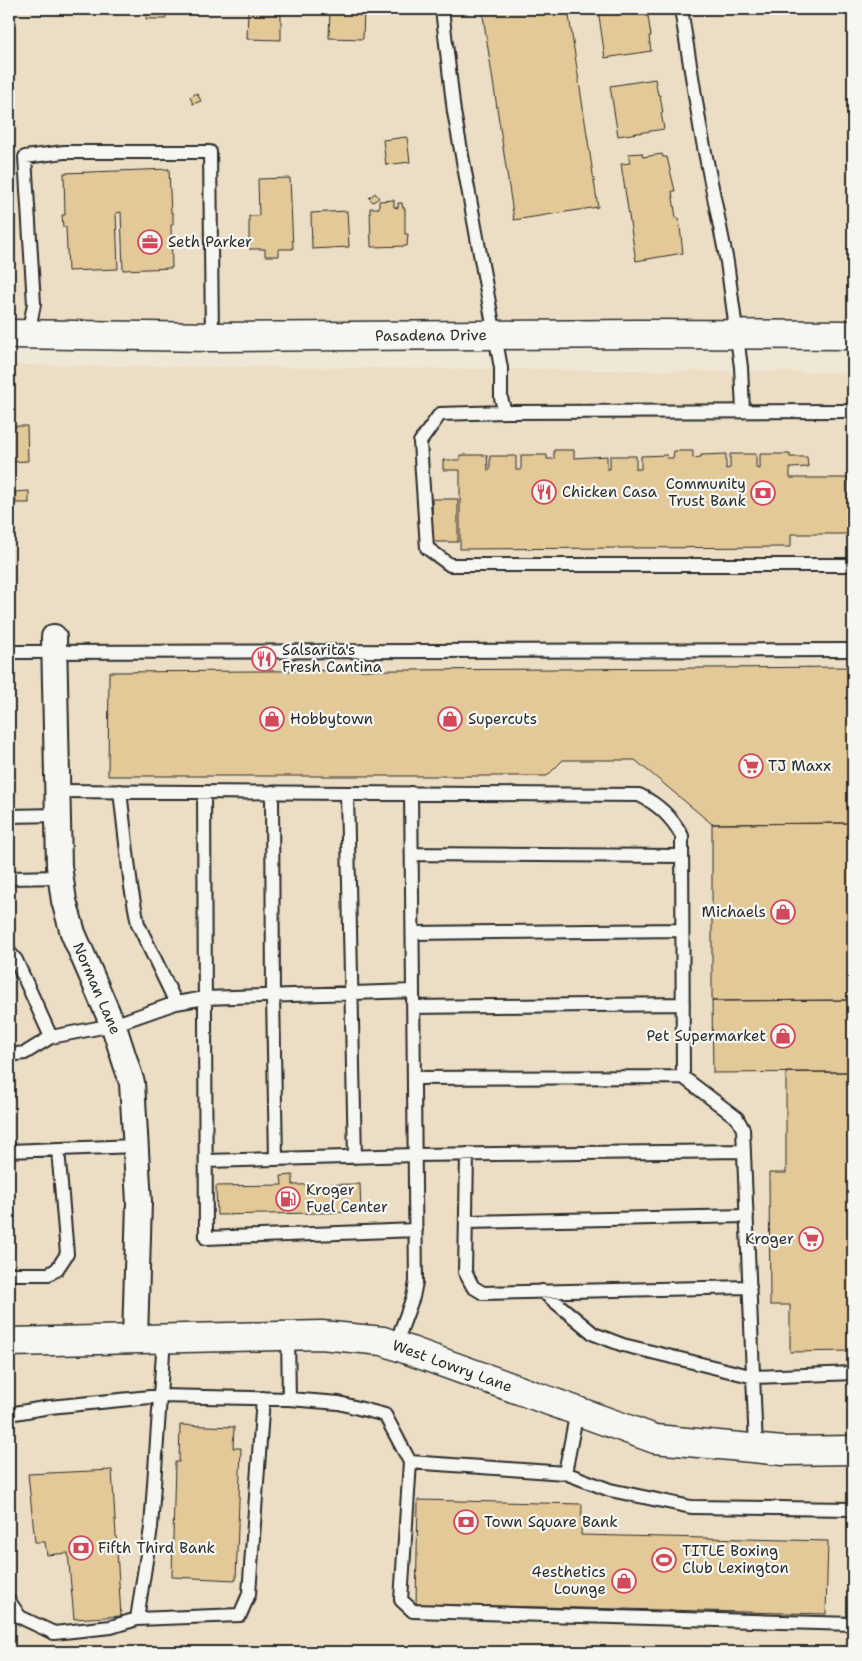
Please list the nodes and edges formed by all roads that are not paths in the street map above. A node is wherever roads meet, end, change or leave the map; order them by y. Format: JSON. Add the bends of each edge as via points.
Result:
{"nodes":[{"id":1,"x":442,"y":9,"type":"edge"},
{"id":2,"x":681,"y":9,"type":"edge"},
{"id":3,"x":736,"y":334,"type":"junction"},
{"id":4,"x":853,"y":334,"type":"edge"},
{"id":5,"x":18,"y":335,"type":"edge"},
{"id":6,"x":494,"y":335,"type":"junction"},
{"id":7,"x":212,"y":337,"type":"junction"},
{"id":8,"x":853,"y":410,"type":"edge"},
{"id":9,"x":743,"y":411,"type":"junction"},
{"id":10,"x":505,"y":412,"type":"junction"},
{"id":11,"x":853,"y":565,"type":"edge"},
{"id":12,"x":54,"y":644,"type":"junction"},
{"id":13,"x":853,"y":650,"type":"edge"},
{"id":14,"x":9,"y":652,"type":"edge"},
{"id":15,"x":57,"y":791,"type":"junction"},
{"id":16,"x":120,"y":792,"type":"junction"},
{"id":17,"x":204,"y":792,"type":"junction"},
{"id":18,"x":272,"y":792,"type":"junction"},
{"id":19,"x":347,"y":793,"type":"junction"},
{"id":20,"x":411,"y":793,"type":"junction"},
{"id":21,"x":58,"y":815,"type":"junction"},
{"id":22,"x":9,"y":816,"type":"edge"},
{"id":23,"x":412,"y":854,"type":"junction"},
{"id":24,"x":682,"y":856,"type":"junction"},
{"id":25,"x":60,"y":877,"type":"junction"},
{"id":26,"x":9,"y":878,"type":"edge"},
{"id":27,"x":682,"y":930,"type":"junction"},
{"id":28,"x":412,"y":933,"type":"junction"},
{"id":29,"x":9,"y":952,"type":"edge"},
{"id":30,"x":413,"y":991,"type":"junction"},
{"id":31,"x":351,"y":993,"type":"junction"},
{"id":32,"x":273,"y":996,"type":"junction"},
{"id":33,"x":205,"y":998,"type":"junction"},
{"id":34,"x":176,"y":1002,"type":"junction"},
{"id":35,"x":683,"y":1004,"type":"junction"},
{"id":36,"x":413,"y":1008,"type":"junction"},
{"id":37,"x":113,"y":1026,"type":"junction"},
{"id":38,"x":51,"y":1037,"type":"junction"},
{"id":39,"x":9,"y":1055,"type":"edge"},
{"id":40,"x":683,"y":1077,"type":"junction"},
{"id":41,"x":414,"y":1078,"type":"junction"},
{"id":42,"x":136,"y":1146,"type":"junction"},
{"id":43,"x":58,"y":1149,"type":"junction"},
{"id":44,"x":9,"y":1151,"type":"edge"},
{"id":45,"x":744,"y":1151,"type":"junction"},
{"id":46,"x":467,"y":1154,"type":"junction"},
{"id":47,"x":415,"y":1155,"type":"junction"},
{"id":48,"x":355,"y":1157,"type":"junction"},
{"id":49,"x":276,"y":1159,"type":"junction"},
{"id":50,"x":206,"y":1161,"type":"junction"},
{"id":51,"x":747,"y":1216,"type":"junction"},
{"id":52,"x":466,"y":1222,"type":"junction"},
{"id":53,"x":416,"y":1230,"type":"junction"},
{"id":54,"x":9,"y":1274,"type":"edge"},
{"id":55,"x":750,"y":1286,"type":"junction"},
{"id":56,"x":542,"y":1291,"type":"junction"},
{"id":57,"x":288,"y":1336,"type":"junction"},
{"id":58,"x":164,"y":1338,"type":"junction"},
{"id":59,"x":135,"y":1339,"type":"junction"},
{"id":60,"x":9,"y":1342,"type":"edge"},
{"id":61,"x":395,"y":1346,"type":"junction"},
{"id":62,"x":853,"y":1373,"type":"edge"},
{"id":63,"x":754,"y":1377,"type":"junction"},
{"id":64,"x":160,"y":1396,"type":"junction"},
{"id":65,"x":262,"y":1398,"type":"junction"},
{"id":66,"x":289,"y":1399,"type":"junction"},
{"id":67,"x":577,"y":1411,"type":"junction"},
{"id":68,"x":9,"y":1414,"type":"edge"},
{"id":69,"x":756,"y":1448,"type":"junction"},
{"id":70,"x":853,"y":1450,"type":"edge"},
{"id":71,"x":410,"y":1462,"type":"junction"},
{"id":72,"x":565,"y":1473,"type":"junction"},
{"id":73,"x":853,"y":1509,"type":"edge"},
{"id":74,"x":9,"y":1601,"type":"edge"},
{"id":75,"x":137,"y":1619,"type":"junction"},
{"id":76,"x":853,"y":1624,"type":"edge"}],
"edges":[{"from":1,"to":6,"type":"lane","via":[[454,112]]},
{"from":2,"to":3,"type":"lane","via":[[700,132],[727,262]]},
{"from":3,"to":4,"type":"street","name":"Pasadena Drive"},
{"from":3,"to":6,"type":"street","name":"Pasadena Drive"},
{"from":3,"to":9,"type":"lane"},
{"from":5,"to":7,"type":"street","name":"Pasadena Drive"},
{"from":5,"to":7,"type":"lane","via":[[34,304],[25,157],[64,152],[210,152]]},
{"from":6,"to":7,"type":"street","name":"Pasadena Drive"},
{"from":6,"to":10,"type":"lane","via":[[501,368],[500,398]]},
{"from":8,"to":9,"type":"lane"},
{"from":9,"to":10,"type":"lane"},
{"from":10,"to":11,"type":"lane","via":[[440,414],[420,442],[427,548],[450,565]]},
{"from":12,"to":13,"type":"lane"},
{"from":12,"to":14,"type":"lane"},
{"from":12,"to":15,"type":"street","name":"Norman Lane"},
{"from":15,"to":16,"type":"lane"},
{"from":15,"to":21,"type":"street","name":"Norman Lane"},
{"from":16,"to":17,"type":"lane"},
{"from":16,"to":34,"type":"lane","via":[[138,924]]},
{"from":17,"to":18,"type":"lane"},
{"from":17,"to":33,"type":"lane"},
{"from":18,"to":19,"type":"lane"},
{"from":18,"to":32,"type":"lane"},
{"from":19,"to":20,"type":"lane"},
{"from":19,"to":31,"type":"lane"},
{"from":20,"to":23,"type":"lane"},
{"from":20,"to":24,"type":"lane","via":[[639,795],[656,803],[676,824],[682,836]]},
{"from":21,"to":22,"type":"lane"},
{"from":21,"to":25,"type":"street","name":"Norman Lane"},
{"from":23,"to":24,"type":"lane"},
{"from":23,"to":28,"type":"lane"},
{"from":24,"to":27,"type":"lane"},
{"from":25,"to":26,"type":"lane"},
{"from":25,"to":37,"type":"street","name":"Norman Lane","via":[[73,933]]},
{"from":27,"to":28,"type":"lane"},
{"from":27,"to":35,"type":"lane"},
{"from":28,"to":30,"type":"lane"},
{"from":29,"to":38,"type":"lane","via":[[16,960]]},
{"from":30,"to":31,"type":"lane"},
{"from":30,"to":36,"type":"lane"},
{"from":31,"to":32,"type":"lane"},
{"from":31,"to":48,"type":"lane"},
{"from":32,"to":33,"type":"lane"},
{"from":32,"to":49,"type":"lane"},
{"from":33,"to":34,"type":"lane"},
{"from":33,"to":50,"type":"lane"},
{"from":34,"to":37,"type":"lane"},
{"from":35,"to":36,"type":"lane"},
{"from":35,"to":40,"type":"lane"},
{"from":36,"to":41,"type":"lane"},
{"from":37,"to":38,"type":"lane"},
{"from":37,"to":42,"type":"street","name":"Norman Lane","via":[[132,1083]]},
{"from":38,"to":39,"type":"lane","via":[[25,1053]]},
{"from":40,"to":41,"type":"lane"},
{"from":40,"to":45,"type":"lane","via":[[737,1118],[743,1129]]},
{"from":41,"to":47,"type":"lane"},
{"from":42,"to":43,"type":"lane"},
{"from":42,"to":59,"type":"street","name":"Norman Lane"},
{"from":43,"to":44,"type":"lane"},
{"from":43,"to":54,"type":"lane","via":[[67,1254],[57,1269],[49,1274]]},
{"from":45,"to":46,"type":"lane"},
{"from":45,"to":51,"type":"lane"},
{"from":46,"to":47,"type":"lane"},
{"from":46,"to":52,"type":"lane"},
{"from":47,"to":48,"type":"lane"},
{"from":47,"to":53,"type":"lane"},
{"from":48,"to":49,"type":"lane"},
{"from":49,"to":50,"type":"lane"},
{"from":50,"to":53,"type":"lane","via":[[206,1238]]},
{"from":51,"to":52,"type":"lane"},
{"from":51,"to":55,"type":"lane"},
{"from":52,"to":56,"type":"lane","via":[[465,1272],[473,1287],[483,1293]]},
{"from":53,"to":61,"type":"lane","via":[[416,1282]]},
{"from":55,"to":56,"type":"lane"},
{"from":55,"to":63,"type":"lane"},
{"from":56,"to":63,"type":"lane","via":[[594,1334],[623,1345]]},
{"from":57,"to":58,"type":"street","name":"West Lowry Lane"},
{"from":57,"to":61,"type":"street","name":"West Lowry Lane","via":[[321,1335],[383,1341]]},
{"from":57,"to":66,"type":"lane"},
{"from":58,"to":59,"type":"street","name":"West Lowry Lane"},
{"from":58,"to":64,"type":"lane"},
{"from":59,"to":60,"type":"street","name":"West Lowry Lane"},
{"from":61,"to":67,"type":"street","name":"West Lowry Lane"},
{"from":62,"to":63,"type":"lane"},
{"from":63,"to":69,"type":"lane"},
{"from":64,"to":65,"type":"lane"},
{"from":64,"to":68,"type":"lane"},
{"from":64,"to":75,"type":"lane","via":[[152,1528]]},
{"from":65,"to":66,"type":"lane"},
{"from":65,"to":75,"type":"lane","via":[[249,1594],[240,1615]]},
{"from":66,"to":71,"type":"lane","via":[[339,1403],[386,1415]]},
{"from":67,"to":69,"type":"street","name":"West Lowry Lane","via":[[655,1439]]},
{"from":67,"to":72,"type":"lane"},
{"from":69,"to":70,"type":"street","name":"West Lowry Lane"},
{"from":71,"to":72,"type":"lane"},
{"from":71,"to":76,"type":"lane","via":[[401,1600],[412,1610]]},
{"from":72,"to":73,"type":"lane","via":[[610,1490],[691,1507]]},
{"from":74,"to":75,"type":"lane","via":[[20,1617],[54,1633],[111,1627]]}]}
